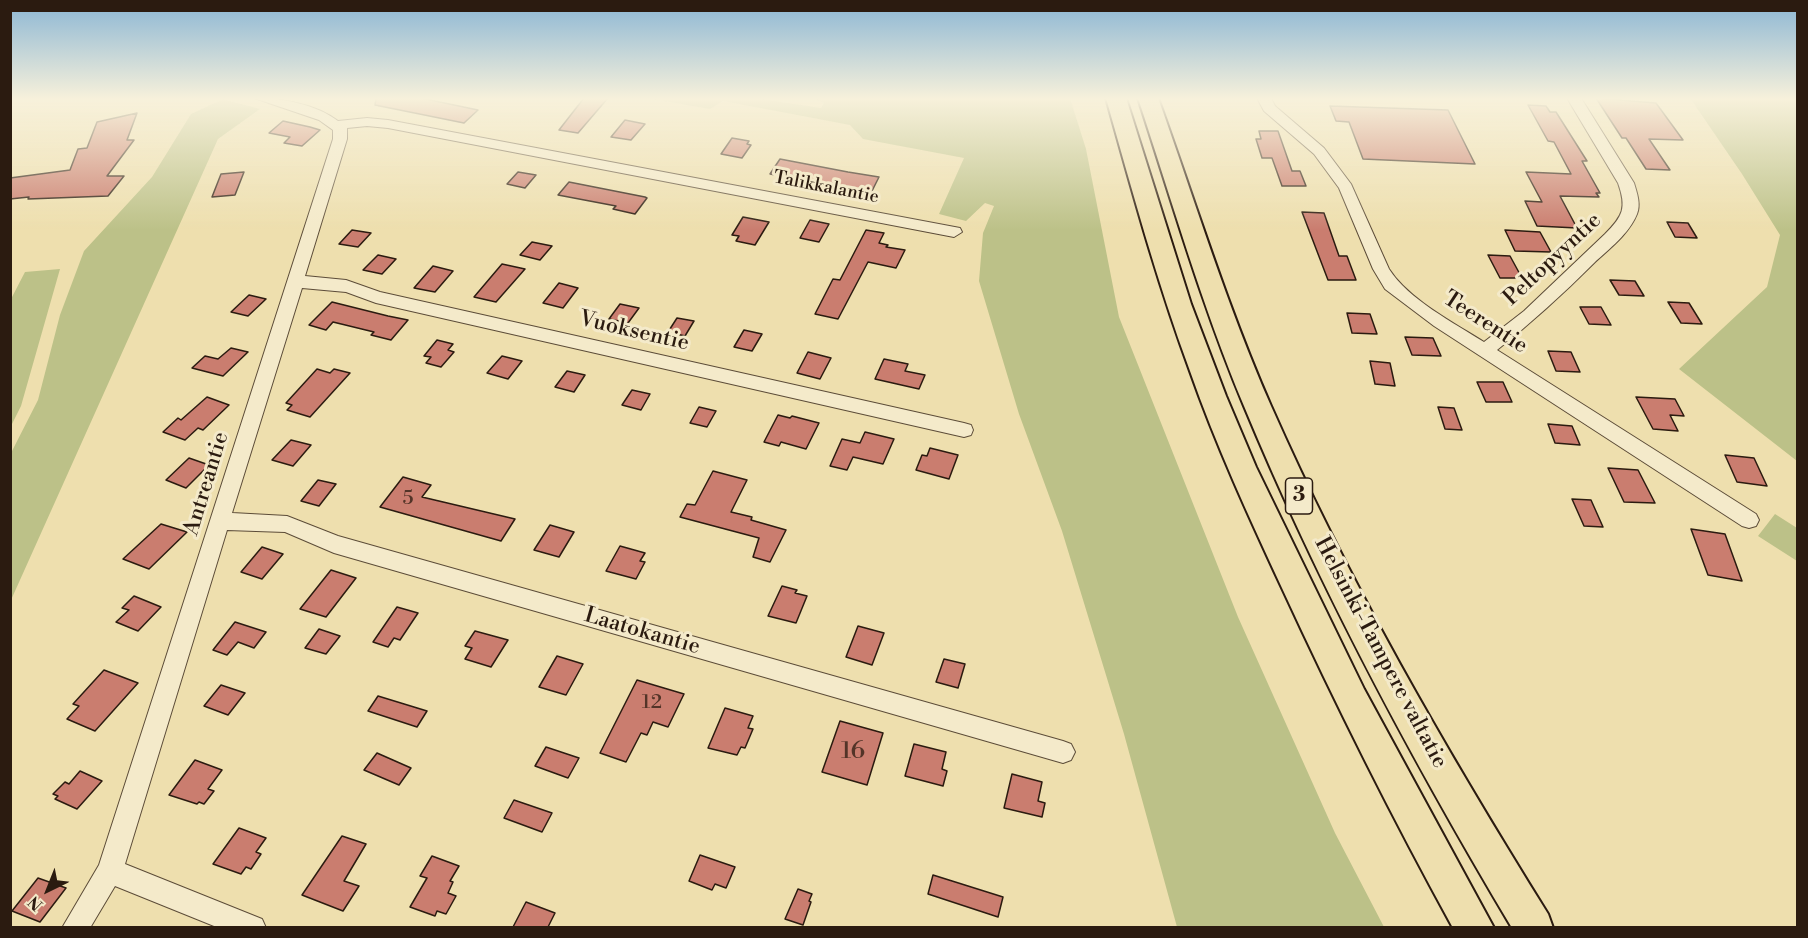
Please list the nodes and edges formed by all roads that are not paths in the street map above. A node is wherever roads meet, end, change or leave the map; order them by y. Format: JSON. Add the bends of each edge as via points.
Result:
{"nodes":[{"id":1,"x":339,"y":142,"type":"edge"},
{"id":2,"x":480,"y":142,"type":"edge"},
{"id":3,"x":1129,"y":142,"type":"edge"},
{"id":4,"x":1163,"y":142,"type":"edge"},
{"id":5,"x":1308,"y":142,"type":"edge"},
{"id":6,"x":1600,"y":142,"type":"edge"},
{"id":7,"x":954,"y":232,"type":"dead end"},
{"id":8,"x":295,"y":282,"type":"junction"},
{"id":9,"x":1486,"y":350,"type":"junction"},
{"id":10,"x":963,"y":430,"type":"dead end"},
{"id":11,"x":1749,"y":520,"type":"dead end"},
{"id":12,"x":221,"y":522,"type":"junction"},
{"id":13,"x":1063,"y":752,"type":"dead end"},
{"id":14,"x":110,"y":872,"type":"junction"},
{"id":15,"x":75,"y":927,"type":"edge"},
{"id":16,"x":253,"y":927,"type":"edge"},
{"id":17,"x":1475,"y":927,"type":"edge"},
{"id":18,"x":1534,"y":927,"type":"edge"}],
"edges":[{"from":1,"to":8,"type":"street","name":"Antreantie"},
{"from":2,"to":7,"type":"street","name":"Talikkalantie"},
{"from":3,"to":17,"type":"highway","name":"Helsinki-Tampere valtatie","number":"3","via":[[1184,322],[1245,475],[1313,624],[1438,865]]},
{"from":4,"to":18,"type":"highway","name":"Helsinki-Tampere valtatie","number":"3","via":[[1246,377],[1311,520],[1410,717]]},
{"from":5,"to":9,"type":"street","name":"Teerentie","via":[[1346,186],[1391,285]]},
{"from":6,"to":9,"type":"street","name":"Peltopyyntie","via":[[1626,183],[1630,212],[1611,238],[1530,315]]},
{"from":8,"to":10,"type":"street","name":"Vuoksentie","via":[[354,286],[376,297]]},
{"from":8,"to":12,"type":"street","name":"Antreantie"},
{"from":9,"to":11,"type":"street","name":"Teerentie"},
{"from":12,"to":13,"type":"street","name":"Laatokantie","via":[[287,524],[334,544]]},
{"from":12,"to":14,"type":"street","name":"Antreantie"},
{"from":14,"to":15,"type":"street","name":"Antreantie"},
{"from":14,"to":16,"type":"street"}]}
